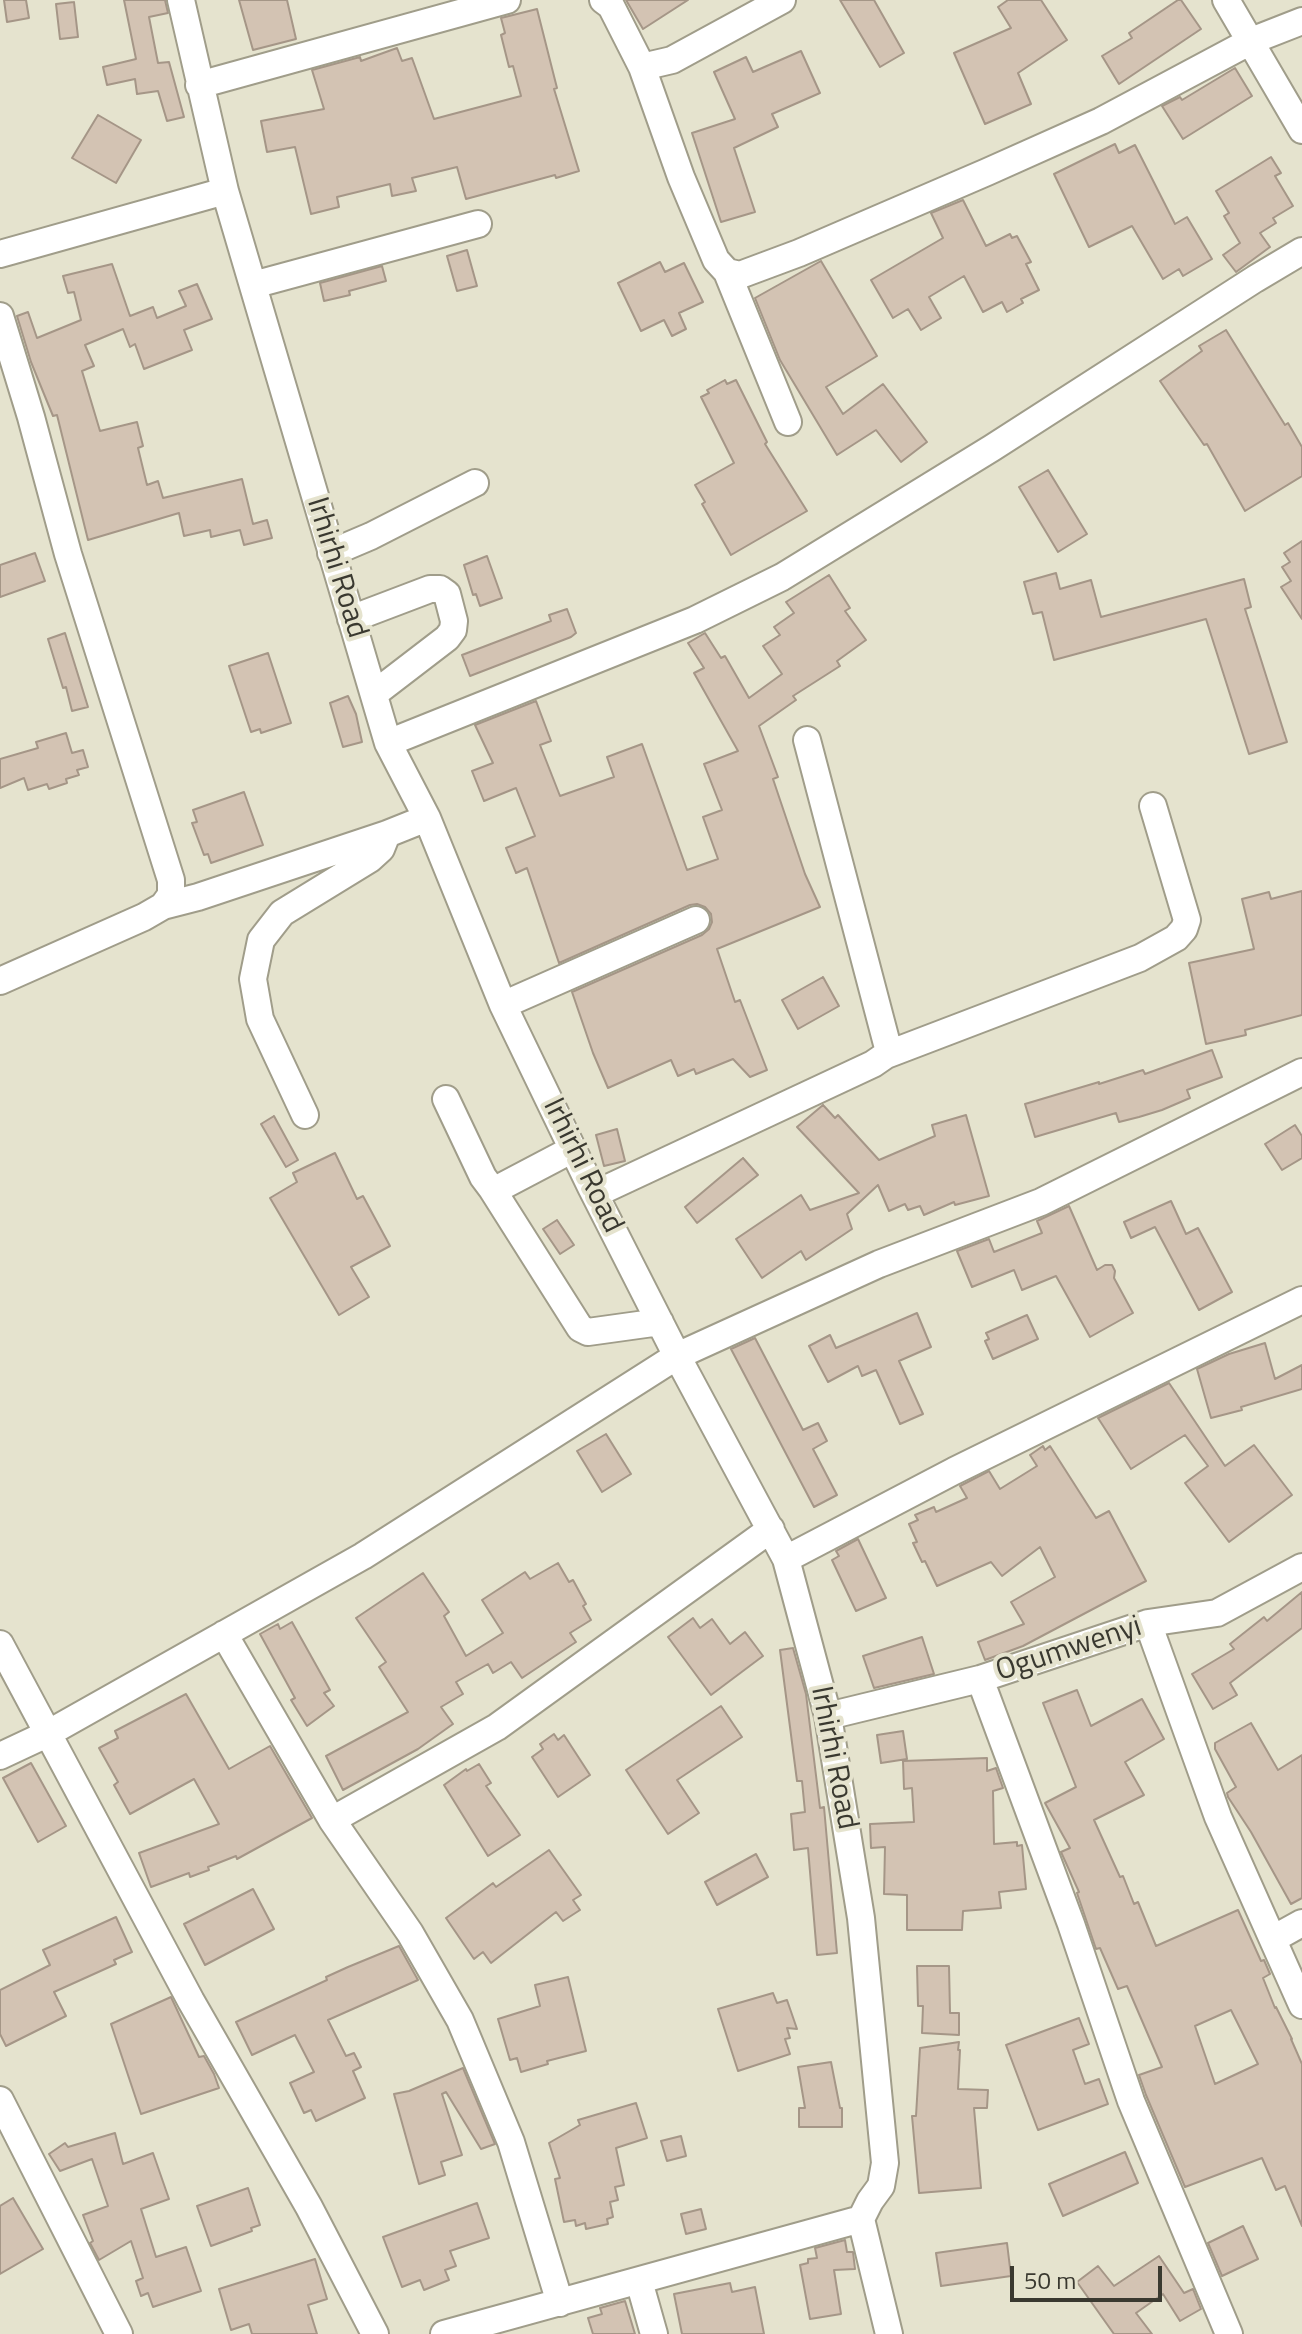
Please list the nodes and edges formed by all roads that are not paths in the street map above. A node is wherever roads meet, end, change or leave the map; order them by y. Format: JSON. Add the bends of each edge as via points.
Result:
{"nodes":[{"id":1,"x":181,"y":0,"type":"edge"},
{"id":2,"x":507,"y":0,"type":"edge"},
{"id":3,"x":603,"y":0,"type":"edge"},
{"id":4,"x":782,"y":0,"type":"edge"},
{"id":5,"x":1226,"y":0,"type":"edge"},
{"id":6,"x":1302,"y":21,"type":"edge"},
{"id":7,"x":1251,"y":41,"type":"junction"},
{"id":8,"x":642,"y":67,"type":"junction"},
{"id":9,"x":199,"y":85,"type":"junction"},
{"id":10,"x":1302,"y":130,"type":"edge"},
{"id":11,"x":225,"y":191,"type":"junction"},
{"id":12,"x":478,"y":224,"type":"dead end"},
{"id":13,"x":1302,"y":251,"type":"edge"},
{"id":14,"x":0,"y":254,"type":"edge"},
{"id":15,"x":727,"y":272,"type":"junction"},
{"id":16,"x":253,"y":285,"type":"junction"},
{"id":17,"x":0,"y":316,"type":"edge"},
{"id":18,"x":788,"y":422,"type":"dead end"},
{"id":19,"x":475,"y":483,"type":"dead end"},
{"id":20,"x":331,"y":553,"type":"junction"},
{"id":21,"x":351,"y":619,"type":"junction"},
{"id":22,"x":374,"y":694,"type":"junction"},
{"id":23,"x":807,"y":740,"type":"dead end"},
{"id":24,"x":388,"y":743,"type":"junction"},
{"id":25,"x":1153,"y":806,"type":"dead end"},
{"id":26,"x":427,"y":818,"type":"junction"},
{"id":27,"x":387,"y":834,"type":"junction"},
{"id":28,"x":163,"y":906,"type":"junction"},
{"id":29,"x":696,"y":920,"type":"dead end"},
{"id":30,"x":0,"y":981,"type":"edge"},
{"id":31,"x":503,"y":1005,"type":"junction"},
{"id":32,"x":886,"y":1055,"type":"junction"},
{"id":33,"x":1302,"y":1072,"type":"edge"},
{"id":34,"x":446,"y":1099,"type":"dead end"},
{"id":35,"x":305,"y":1115,"type":"dead end"},
{"id":36,"x":573,"y":1149,"type":"junction"},
{"id":37,"x":492,"y":1189,"type":"junction"},
{"id":38,"x":595,"y":1194,"type":"junction"},
{"id":39,"x":1302,"y":1300,"type":"edge"},
{"id":40,"x":660,"y":1322,"type":"junction"},
{"id":41,"x":677,"y":1356,"type":"junction"},
{"id":42,"x":771,"y":1529,"type":"junction"},
{"id":43,"x":786,"y":1559,"type":"junction"},
{"id":44,"x":1302,"y":1567,"type":"edge"},
{"id":45,"x":1148,"y":1623,"type":"junction"},
{"id":46,"x":224,"y":1634,"type":"junction"},
{"id":47,"x":0,"y":1644,"type":"edge"},
{"id":48,"x":980,"y":1679,"type":"junction"},
{"id":49,"x":828,"y":1716,"type":"junction"},
{"id":50,"x":47,"y":1734,"type":"junction"},
{"id":51,"x":0,"y":1756,"type":"edge"},
{"id":52,"x":332,"y":1820,"type":"junction"},
{"id":53,"x":1302,"y":1923,"type":"edge"},
{"id":54,"x":1273,"y":1939,"type":"junction"},
{"id":55,"x":1302,"y":2005,"type":"edge"},
{"id":56,"x":0,"y":2100,"type":"edge"},
{"id":57,"x":861,"y":2219,"type":"junction"},
{"id":58,"x":639,"y":2281,"type":"junction"},
{"id":59,"x":560,"y":2303,"type":"junction"},
{"id":60,"x":119,"y":2334,"type":"edge"},
{"id":61,"x":375,"y":2334,"type":"edge"},
{"id":62,"x":444,"y":2334,"type":"edge"},
{"id":63,"x":654,"y":2334,"type":"edge"},
{"id":64,"x":889,"y":2334,"type":"edge"},
{"id":65,"x":1229,"y":2334,"type":"edge"}],
"edges":[{"from":1,"to":9,"type":"street","name":"Irhirhi Road"},
{"from":2,"to":9,"type":"street"},
{"from":3,"to":8,"type":"street"},
{"from":4,"to":8,"type":"street","via":[[672,60]]},
{"from":5,"to":7,"type":"street"},
{"from":6,"to":7,"type":"street"},
{"from":7,"to":10,"type":"street"},
{"from":7,"to":15,"type":"street","via":[[1101,121],[987,172],[784,259],[740,275]]},
{"from":8,"to":15,"type":"street","via":[[681,177],[716,260]]},
{"from":9,"to":11,"type":"street","name":"Irhirhi Road"},
{"from":11,"to":14,"type":"street"},
{"from":11,"to":16,"type":"street","name":"Irhirhi Road"},
{"from":12,"to":16,"type":"street"},
{"from":13,"to":24,"type":"street","via":[[782,577],[695,620]]},
{"from":15,"to":18,"type":"street"},
{"from":16,"to":20,"type":"street","name":"Irhirhi Road"},
{"from":17,"to":28,"type":"street","via":[[171,880],[171,895]]},
{"from":19,"to":20,"type":"street"},
{"from":20,"to":21,"type":"street","name":"Irhirhi Road"},
{"from":21,"to":22,"type":"street","name":"Irhirhi Road"},
{"from":21,"to":22,"type":"street","via":[[430,589],[447,594],[453,630]]},
{"from":22,"to":24,"type":"street","name":"Irhirhi Road"},
{"from":23,"to":32,"type":"street"},
{"from":24,"to":26,"type":"street","name":"Irhirhi Road"},
{"from":25,"to":32,"type":"street","via":[[1187,920],[1176,938],[1140,958]]},
{"from":26,"to":27,"type":"street"},
{"from":26,"to":31,"type":"street","name":"Irhirhi Road"},
{"from":27,"to":28,"type":"street"},
{"from":27,"to":35,"type":"street","via":[[370,859],[282,913],[261,940],[253,979],[260,1019]]},
{"from":28,"to":30,"type":"street"},
{"from":29,"to":31,"type":"street"},
{"from":31,"to":36,"type":"street","name":"Irhirhi Road"},
{"from":32,"to":38,"type":"street"},
{"from":33,"to":41,"type":"street","via":[[1041,1202],[879,1264]]},
{"from":34,"to":37,"type":"street"},
{"from":36,"to":37,"type":"street"},
{"from":36,"to":38,"type":"street","name":"Irhirhi Road"},
{"from":37,"to":40,"type":"street","via":[[580,1328],[588,1332]]},
{"from":38,"to":40,"type":"street","name":"Irhirhi Road"},
{"from":39,"to":43,"type":"street"},
{"from":40,"to":41,"type":"street","name":"Irhirhi Road"},
{"from":41,"to":42,"type":"street","name":"Irhirhi Road"},
{"from":41,"to":46,"type":"street","via":[[363,1556]]},
{"from":42,"to":43,"type":"street","name":"Irhirhi Road"},
{"from":42,"to":52,"type":"street","via":[[497,1727]]},
{"from":43,"to":49,"type":"street","name":"Irhirhi Road"},
{"from":44,"to":45,"type":"street","name":"Ogumwenyi","via":[[1217,1613]]},
{"from":45,"to":48,"type":"street","name":"Ogumwenyi"},
{"from":45,"to":54,"type":"street","via":[[1218,1817]]},
{"from":46,"to":50,"type":"street"},
{"from":46,"to":52,"type":"street"},
{"from":47,"to":50,"type":"street"},
{"from":48,"to":49,"type":"street","name":"Ogumwenyi"},
{"from":48,"to":65,"type":"street","via":[[1131,2101]]},
{"from":49,"to":57,"type":"street","name":"Irhirhi Road","via":[[861,1918],[885,2163],[881,2186]]},
{"from":50,"to":51,"type":"street"},
{"from":50,"to":61,"type":"street"},
{"from":52,"to":59,"type":"street","via":[[410,1933],[460,2020],[511,2142]]},
{"from":53,"to":54,"type":"street"},
{"from":54,"to":55,"type":"street"},
{"from":56,"to":60,"type":"street"},
{"from":57,"to":58,"type":"street"},
{"from":57,"to":64,"type":"street"},
{"from":58,"to":59,"type":"street"},
{"from":58,"to":63,"type":"street"},
{"from":59,"to":62,"type":"street"}]}
